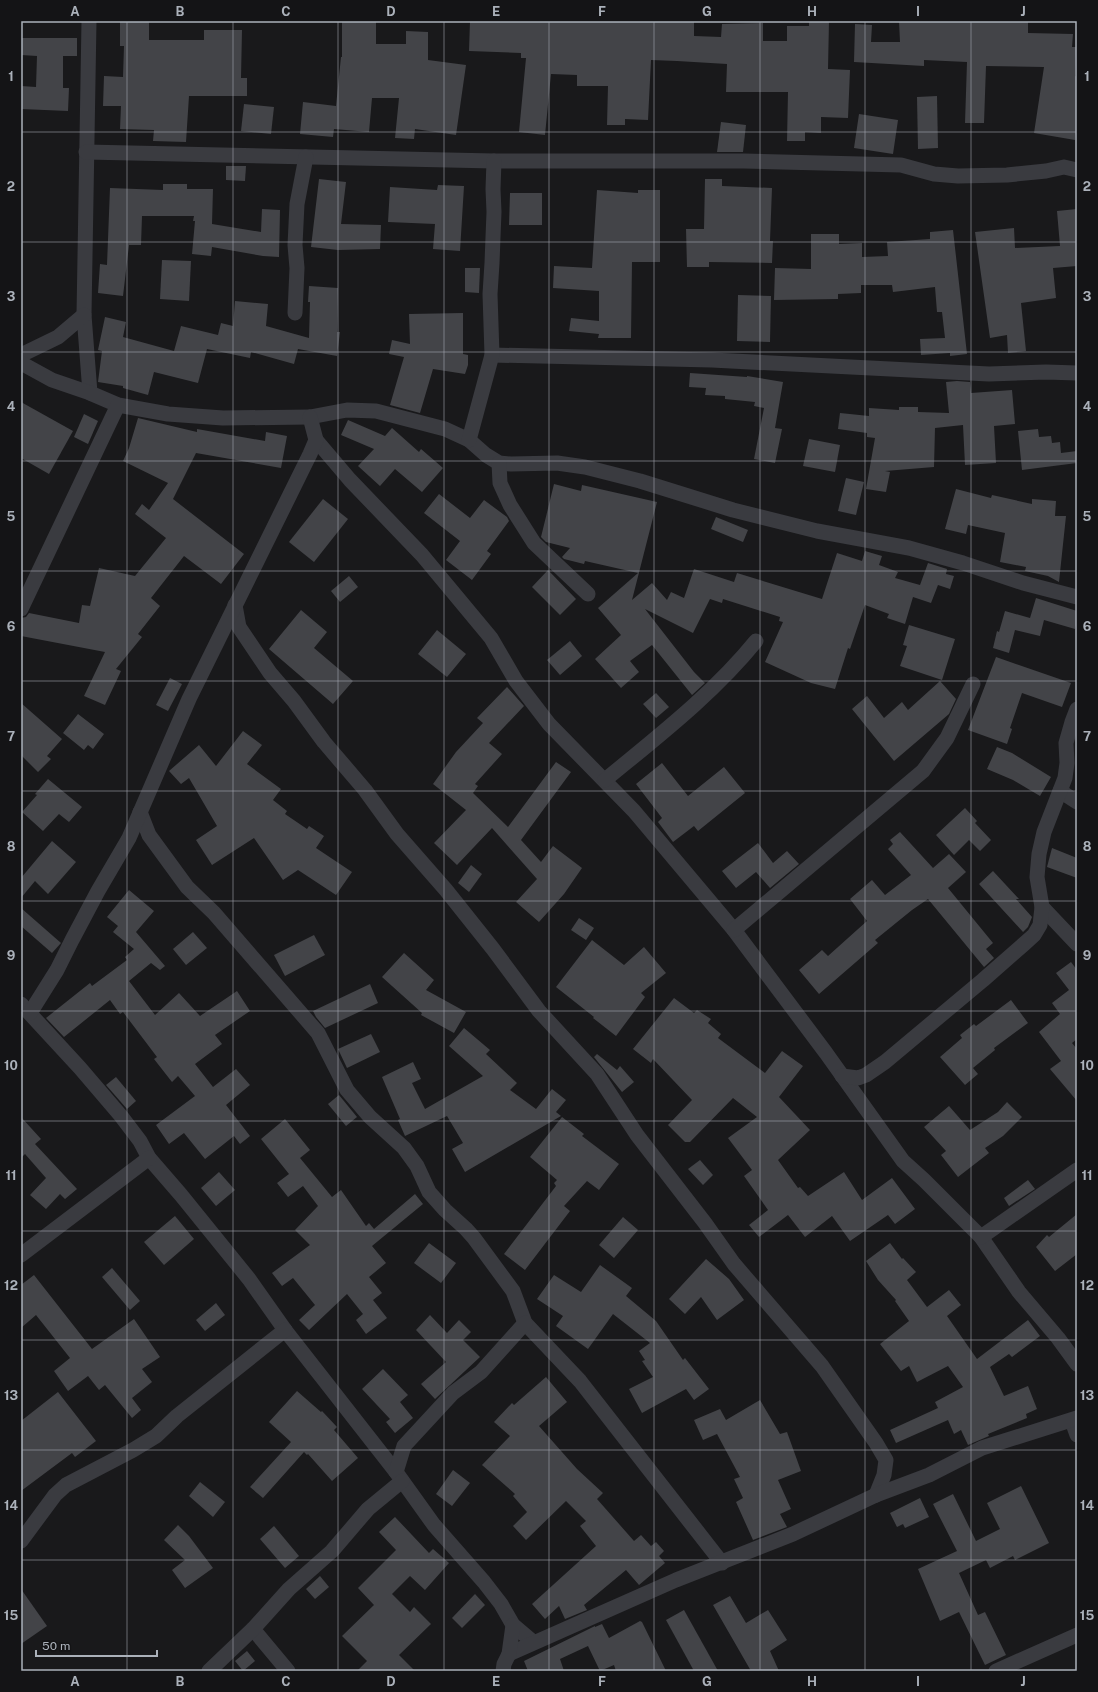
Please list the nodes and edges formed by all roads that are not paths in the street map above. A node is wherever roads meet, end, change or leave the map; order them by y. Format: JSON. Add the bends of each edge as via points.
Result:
{"nodes":[{"id":1,"x":89,"y":21,"type":"edge"},
{"id":2,"x":86,"y":152,"type":"junction"},
{"id":3,"x":306,"y":157,"type":"junction"},
{"id":4,"x":494,"y":161,"type":"junction"},
{"id":5,"x":1077,"y":170,"type":"edge"},
{"id":6,"x":294,"y":313,"type":"dead end"},
{"id":7,"x":84,"y":315,"type":"junction"},
{"id":8,"x":21,"y":355,"type":"edge"},
{"id":9,"x":492,"y":355,"type":"junction"},
{"id":10,"x":21,"y":363,"type":"edge"},
{"id":11,"x":1077,"y":373,"type":"edge"},
{"id":12,"x":90,"y":393,"type":"junction"},
{"id":13,"x":118,"y":405,"type":"junction"},
{"id":14,"x":310,"y":417,"type":"junction"},
{"id":15,"x":316,"y":440,"type":"junction"},
{"id":16,"x":469,"y":440,"type":"junction"},
{"id":17,"x":499,"y":462,"type":"junction"},
{"id":18,"x":588,"y":594,"type":"dead end"},
{"id":19,"x":1077,"y":597,"type":"edge"},
{"id":20,"x":235,"y":605,"type":"junction"},
{"id":21,"x":21,"y":609,"type":"edge"},
{"id":22,"x":756,"y":641,"type":"dead end"},
{"id":23,"x":972,"y":684,"type":"dead end"},
{"id":24,"x":1077,"y":709,"type":"edge"},
{"id":25,"x":605,"y":780,"type":"junction"},
{"id":26,"x":1060,"y":791,"type":"junction"},
{"id":27,"x":1077,"y":802,"type":"edge"},
{"id":28,"x":140,"y":812,"type":"junction"},
{"id":29,"x":149,"y":835,"type":"junction"},
{"id":30,"x":129,"y":838,"type":"junction"},
{"id":31,"x":1042,"y":907,"type":"junction"},
{"id":32,"x":734,"y":930,"type":"junction"},
{"id":33,"x":1077,"y":944,"type":"edge"},
{"id":34,"x":25,"y":1009,"type":"edge"},
{"id":35,"x":842,"y":1076,"type":"junction"},
{"id":36,"x":149,"y":1158,"type":"junction"},
{"id":37,"x":1077,"y":1170,"type":"edge"},
{"id":38,"x":981,"y":1237,"type":"junction"},
{"id":39,"x":21,"y":1255,"type":"edge"},
{"id":40,"x":525,"y":1323,"type":"junction"},
{"id":41,"x":285,"y":1330,"type":"junction"},
{"id":42,"x":1077,"y":1364,"type":"edge"},
{"id":43,"x":1074,"y":1419,"type":"edge"},
{"id":44,"x":1077,"y":1435,"type":"edge"},
{"id":45,"x":404,"y":1446,"type":"junction"},
{"id":46,"x":380,"y":1451,"type":"junction"},
{"id":47,"x":399,"y":1477,"type":"junction"},
{"id":48,"x":876,"y":1495,"type":"junction"},
{"id":49,"x":21,"y":1541,"type":"edge"},
{"id":50,"x":722,"y":1563,"type":"junction"},
{"id":51,"x":513,"y":1625,"type":"junction"},
{"id":52,"x":253,"y":1629,"type":"junction"},
{"id":53,"x":1077,"y":1635,"type":"edge"},
{"id":54,"x":533,"y":1642,"type":"junction"},
{"id":55,"x":509,"y":1654,"type":"junction"},
{"id":56,"x":209,"y":1671,"type":"edge"},
{"id":57,"x":288,"y":1671,"type":"edge"},
{"id":58,"x":503,"y":1671,"type":"edge"},
{"id":59,"x":996,"y":1671,"type":"edge"}],
"edges":[{"from":1,"to":2,"type":"street"},
{"from":2,"to":3,"type":"street"},
{"from":2,"to":7,"type":"street"},
{"from":3,"to":4,"type":"street"},
{"from":3,"to":6,"type":"street","via":[[297,204]]},
{"from":4,"to":5,"type":"street","via":[[744,161],[901,165],[934,174],[958,176],[1007,175],[1064,167]]},
{"from":4,"to":9,"type":"street","via":[[490,294]]},
{"from":7,"to":8,"type":"street","via":[[58,337]]},
{"from":7,"to":12,"type":"street"},
{"from":9,"to":11,"type":"street","via":[[712,360],[989,374]]},
{"from":9,"to":16,"type":"street"},
{"from":10,"to":12,"type":"street","via":[[52,380]]},
{"from":12,"to":13,"type":"street"},
{"from":13,"to":14,"type":"street","via":[[168,414],[223,418]]},
{"from":13,"to":21,"type":"street"},
{"from":14,"to":15,"type":"street"},
{"from":14,"to":16,"type":"street","via":[[347,410],[376,412],[445,429]]},
{"from":15,"to":20,"type":"street"},
{"from":15,"to":25,"type":"street","via":[[350,480],[422,555],[491,638],[516,680],[549,724]]},
{"from":16,"to":17,"type":"street","via":[[486,455]]},
{"from":17,"to":18,"type":"street","via":[[500,483],[510,505],[534,543]]},
{"from":17,"to":19,"type":"street","via":[[558,463],[586,467],[733,510],[817,531],[909,548]]},
{"from":20,"to":28,"type":"street","via":[[189,699]]},
{"from":20,"to":48,"type":"street","via":[[239,627],[270,673],[365,790],[397,834],[493,949],[539,1011],[597,1074],[637,1135],[734,1264],[822,1366],[886,1460],[884,1475]]},
{"from":22,"to":25,"type":"street","via":[[728,674]]},
{"from":23,"to":32,"type":"street","via":[[947,738],[922,771]]},
{"from":24,"to":26,"type":"street","via":[[1066,743],[1067,763]]},
{"from":25,"to":32,"type":"street"},
{"from":26,"to":27,"type":"street"},
{"from":26,"to":31,"type":"street","via":[[1044,832],[1039,854],[1036,877]]},
{"from":28,"to":29,"type":"street"},
{"from":28,"to":30,"type":"street"},
{"from":29,"to":30,"type":"street"},
{"from":29,"to":40,"type":"street","via":[[187,887],[214,913],[318,1033],[348,1090],[370,1117],[404,1148],[417,1166],[429,1192],[474,1238],[512,1291]]},
{"from":30,"to":34,"type":"street","via":[[57,970]]},
{"from":31,"to":33,"type":"street"},
{"from":31,"to":35,"type":"street","via":[[1040,925],[1034,934],[983,980],[866,1075],[858,1078]]},
{"from":32,"to":35,"type":"street"},
{"from":34,"to":36,"type":"street","via":[[121,1116]]},
{"from":35,"to":38,"type":"street","via":[[903,1161]]},
{"from":36,"to":39,"type":"street"},
{"from":36,"to":41,"type":"street","via":[[249,1279]]},
{"from":37,"to":38,"type":"street"},
{"from":38,"to":42,"type":"street","via":[[1019,1292]]},
{"from":40,"to":45,"type":"street","via":[[481,1372],[453,1392]]},
{"from":40,"to":50,"type":"street","via":[[580,1381]]},
{"from":41,"to":46,"type":"street"},
{"from":41,"to":49,"type":"street","via":[[177,1416],[156,1436],[66,1485],[55,1495]]},
{"from":43,"to":44,"type":"street"},
{"from":43,"to":48,"type":"street","via":[[982,1448],[929,1475]]},
{"from":45,"to":46,"type":"street"},
{"from":45,"to":47,"type":"street"},
{"from":46,"to":47,"type":"street"},
{"from":47,"to":51,"type":"street","via":[[434,1525],[501,1604]]},
{"from":47,"to":52,"type":"street","via":[[332,1551],[289,1589]]},
{"from":48,"to":50,"type":"street","via":[[793,1534]]},
{"from":50,"to":54,"type":"street","via":[[676,1580]]},
{"from":51,"to":54,"type":"street"},
{"from":51,"to":55,"type":"street"},
{"from":52,"to":56,"type":"street"},
{"from":52,"to":57,"type":"street"},
{"from":53,"to":59,"type":"street"},
{"from":54,"to":55,"type":"street"},
{"from":55,"to":58,"type":"street"}]}
